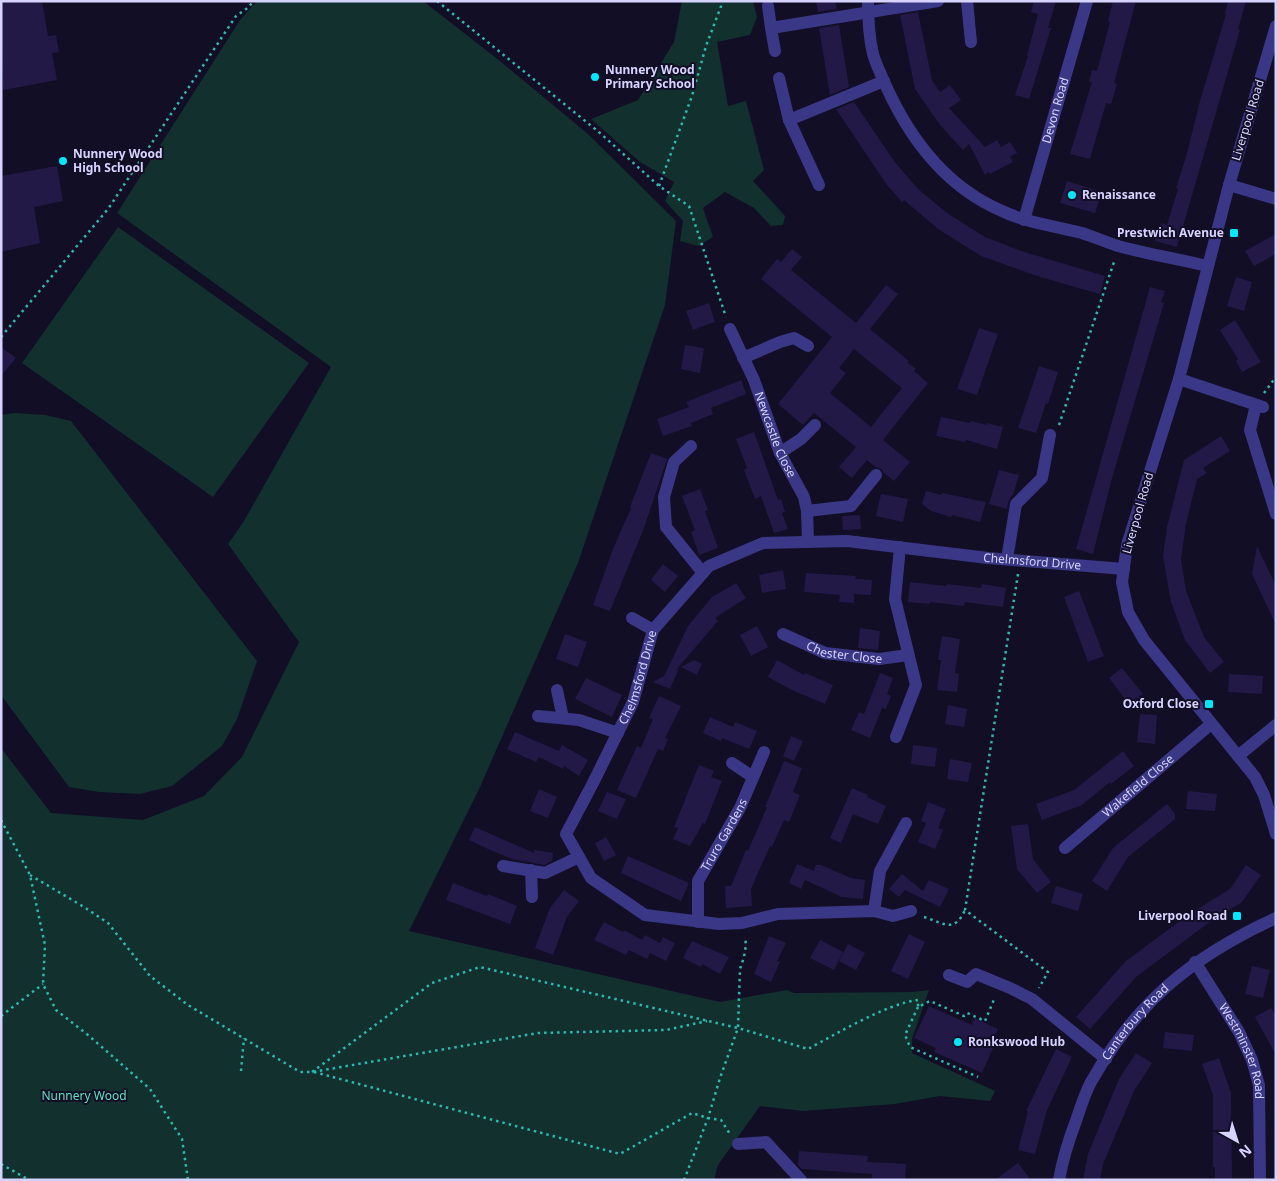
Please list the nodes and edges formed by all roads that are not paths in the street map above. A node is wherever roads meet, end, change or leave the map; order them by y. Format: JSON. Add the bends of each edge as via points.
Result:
{"nodes":[{"id":1,"x":938,"y":1,"type":"edge"},
{"id":2,"x":967,"y":1,"type":"edge"},
{"id":3,"x":1087,"y":1,"type":"edge"},
{"id":4,"x":768,"y":6,"type":"dead end"},
{"id":5,"x":868,"y":7,"type":"edge"},
{"id":6,"x":1276,"y":26,"type":"edge"},
{"id":7,"x":771,"y":28,"type":"junction"},
{"id":8,"x":972,"y":42,"type":"dead end"},
{"id":9,"x":776,"y":51,"type":"dead end"},
{"id":10,"x":779,"y":78,"type":"dead end"},
{"id":11,"x":884,"y":81,"type":"junction"},
{"id":12,"x":789,"y":120,"type":"junction"},
{"id":13,"x":819,"y":185,"type":"dead end"},
{"id":14,"x":1229,"y":185,"type":"junction"},
{"id":15,"x":1276,"y":199,"type":"edge"},
{"id":16,"x":1024,"y":220,"type":"junction"},
{"id":17,"x":1207,"y":266,"type":"junction"},
{"id":18,"x":730,"y":329,"type":"road end"},
{"id":19,"x":808,"y":346,"type":"dead end"},
{"id":20,"x":743,"y":358,"type":"junction"},
{"id":21,"x":1179,"y":379,"type":"junction"},
{"id":22,"x":815,"y":424,"type":"dead end"},
{"id":23,"x":1054,"y":433,"type":"road end"},
{"id":24,"x":691,"y":446,"type":"dead end"},
{"id":25,"x":780,"y":453,"type":"junction"},
{"id":26,"x":876,"y":475,"type":"dead end"},
{"id":27,"x":807,"y":511,"type":"junction"},
{"id":28,"x":1276,"y":514,"type":"edge"},
{"id":29,"x":808,"y":542,"type":"junction"},
{"id":30,"x":900,"y":547,"type":"junction"},
{"id":31,"x":1013,"y":560,"type":"junction"},
{"id":32,"x":1124,"y":569,"type":"junction"},
{"id":33,"x":703,"y":573,"type":"junction"},
{"id":34,"x":632,"y":618,"type":"dead end"},
{"id":35,"x":653,"y":630,"type":"junction"},
{"id":36,"x":783,"y":634,"type":"dead end"},
{"id":37,"x":908,"y":655,"type":"junction"},
{"id":38,"x":557,"y":690,"type":"dead end"},
{"id":39,"x":538,"y":716,"type":"dead end"},
{"id":40,"x":563,"y":718,"type":"junction"},
{"id":41,"x":1211,"y":724,"type":"junction"},
{"id":42,"x":1276,"y":725,"type":"edge"},
{"id":43,"x":618,"y":733,"type":"junction"},
{"id":44,"x":896,"y":737,"type":"dead end"},
{"id":45,"x":764,"y":752,"type":"dead end"},
{"id":46,"x":1238,"y":756,"type":"junction"},
{"id":47,"x":732,"y":763,"type":"dead end"},
{"id":48,"x":753,"y":777,"type":"junction"},
{"id":49,"x":906,"y":823,"type":"dead end"},
{"id":50,"x":1275,"y":830,"type":"edge"},
{"id":51,"x":1065,"y":848,"type":"dead end"},
{"id":52,"x":579,"y":857,"type":"junction"},
{"id":53,"x":503,"y":866,"type":"dead end"},
{"id":54,"x":531,"y":870,"type":"junction"},
{"id":55,"x":532,"y":896,"type":"dead end"},
{"id":56,"x":911,"y":910,"type":"road end"},
{"id":57,"x":874,"y":912,"type":"junction"},
{"id":58,"x":1276,"y":918,"type":"edge"},
{"id":59,"x":698,"y":922,"type":"junction"},
{"id":60,"x":1195,"y":962,"type":"junction"},
{"id":61,"x":949,"y":975,"type":"dead end"},
{"id":62,"x":1106,"y":1059,"type":"junction"},
{"id":63,"x":738,"y":1144,"type":"road end"},
{"id":64,"x":801,"y":1180,"type":"edge"},
{"id":65,"x":1059,"y":1180,"type":"edge"},
{"id":66,"x":1260,"y":1180,"type":"edge"}],
"edges":[{"from":1,"to":5,"type":"street"},
{"from":2,"to":8,"type":"street"},
{"from":3,"to":16,"type":"street","name":"Devon Road"},
{"from":4,"to":7,"type":"street"},
{"from":5,"to":7,"type":"street"},
{"from":5,"to":11,"type":"street","via":[[873,54]]},
{"from":6,"to":14,"type":"street","name":"Liverpool Road"},
{"from":7,"to":9,"type":"street"},
{"from":10,"to":12,"type":"street"},
{"from":11,"to":12,"type":"street"},
{"from":11,"to":16,"type":"street","via":[[913,137],[952,180],[979,199]]},
{"from":12,"to":13,"type":"street"},
{"from":14,"to":15,"type":"street"},
{"from":14,"to":17,"type":"street","name":"Liverpool Road"},
{"from":16,"to":17,"type":"street"},
{"from":17,"to":21,"type":"street","name":"Liverpool Road"},
{"from":18,"to":20,"type":"street","name":"Newcastle Close"},
{"from":19,"to":20,"type":"street","via":[[794,338]]},
{"from":20,"to":25,"type":"street","name":"Newcastle Close"},
{"from":21,"to":28,"type":"street","via":[[1259,406],[1250,430]]},
{"from":21,"to":32,"type":"street","name":"Liverpool Road","via":[[1127,545]]},
{"from":22,"to":25,"type":"street","via":[[801,439]]},
{"from":23,"to":31,"type":"street","via":[[1042,478],[1016,504]]},
{"from":24,"to":33,"type":"street","via":[[674,462],[664,497],[666,527]]},
{"from":25,"to":27,"type":"street","name":"Newcastle Close","via":[[804,497]]},
{"from":26,"to":27,"type":"street","via":[[851,506]]},
{"from":27,"to":29,"type":"street","name":"Newcastle Close"},
{"from":29,"to":30,"type":"street","name":"Chelmsford Drive","via":[[847,541]]},
{"from":29,"to":33,"type":"street","name":"Chelmsford Drive","via":[[763,542],[709,566]]},
{"from":30,"to":31,"type":"street","name":"Chelmsford Drive"},
{"from":30,"to":37,"type":"street","via":[[895,599]]},
{"from":31,"to":32,"type":"street","name":"Chelmsford Drive"},
{"from":32,"to":41,"type":"street","name":"Liverpool Road","via":[[1122,582],[1128,612],[1144,640]]},
{"from":33,"to":35,"type":"street","name":"Chelmsford Drive"},
{"from":34,"to":35,"type":"street"},
{"from":35,"to":43,"type":"street","name":"Chelmsford Drive","via":[[633,702]]},
{"from":36,"to":37,"type":"street","name":"Chester Close","via":[[825,653],[879,659]]},
{"from":37,"to":44,"type":"street","via":[[916,685]]},
{"from":38,"to":40,"type":"street"},
{"from":39,"to":40,"type":"street"},
{"from":40,"to":43,"type":"street"},
{"from":41,"to":46,"type":"street","name":"Liverpool Road"},
{"from":41,"to":51,"type":"street","name":"Wakefield Close"},
{"from":42,"to":46,"type":"street"},
{"from":43,"to":52,"type":"street","name":"Chelmsford Drive","via":[[566,834]]},
{"from":45,"to":48,"type":"street","name":"Truro Gardens"},
{"from":46,"to":50,"type":"street","name":"Liverpool Road","via":[[1264,795]]},
{"from":47,"to":48,"type":"street"},
{"from":48,"to":59,"type":"street","name":"Truro Gardens","via":[[740,808],[698,881]]},
{"from":49,"to":57,"type":"street","via":[[880,871]]},
{"from":52,"to":54,"type":"street","via":[[545,873]]},
{"from":52,"to":59,"type":"street","name":"Chelmsford Drive","via":[[592,878],[645,915]]},
{"from":53,"to":54,"type":"street"},
{"from":54,"to":55,"type":"street"},
{"from":56,"to":57,"type":"street","name":"Chelmsford Drive","via":[[893,916]]},
{"from":57,"to":59,"type":"street","name":"Chelmsford Drive","via":[[778,914],[742,923]]},
{"from":58,"to":60,"type":"street","name":"Canterbury Road"},
{"from":60,"to":62,"type":"street","name":"Canterbury Road","via":[[1169,983],[1124,1030]]},
{"from":60,"to":66,"type":"street","name":"Westminster Road","via":[[1239,1032],[1252,1060],[1259,1085]]},
{"from":61,"to":62,"type":"street","via":[[967,982],[976,974],[1032,999]]},
{"from":62,"to":65,"type":"street","name":"Canterbury Road","via":[[1090,1084],[1062,1157]]},
{"from":63,"to":64,"type":"street","via":[[766,1142]]}]}
